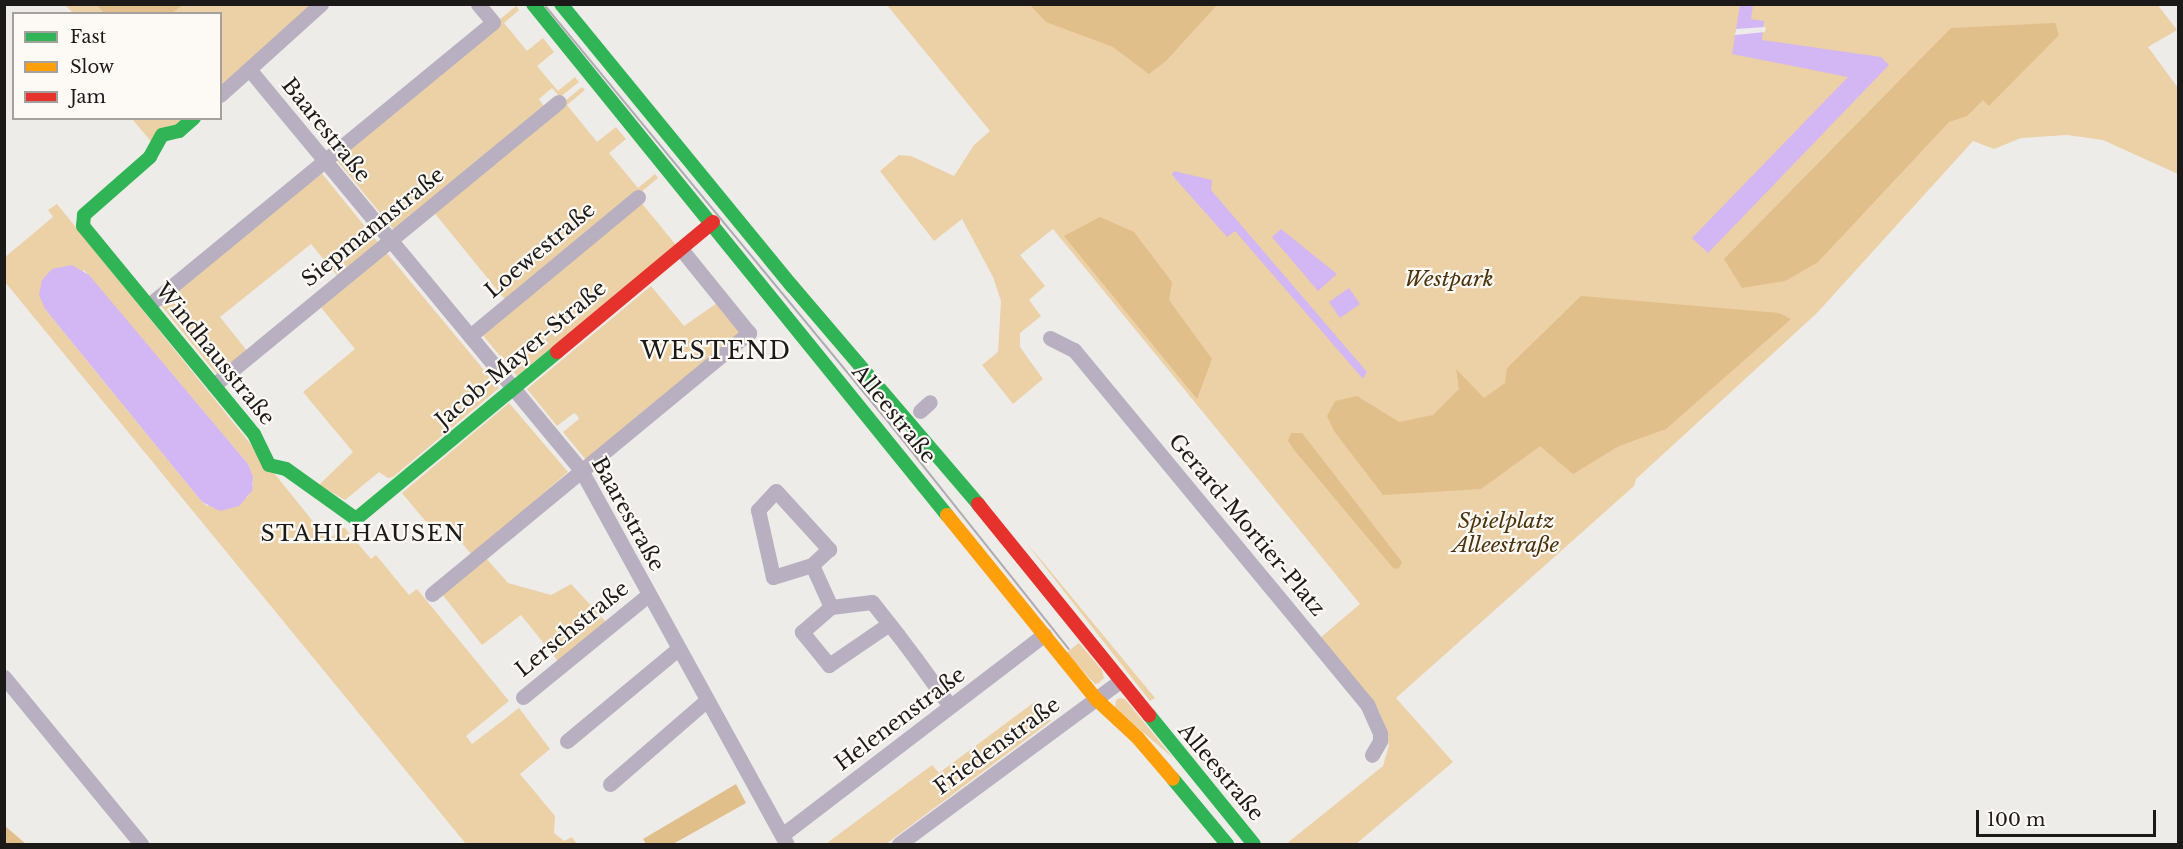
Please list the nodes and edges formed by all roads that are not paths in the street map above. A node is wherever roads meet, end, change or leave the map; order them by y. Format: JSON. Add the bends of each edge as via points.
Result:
{"nodes":[{"id":1,"x":321,"y":4,"type":"edge"},
{"id":2,"x":478,"y":4,"type":"edge"},
{"id":3,"x":533,"y":4,"type":"edge"},
{"id":4,"x":561,"y":4,"type":"edge"},
{"id":5,"x":249,"y":69,"type":"junction"},
{"id":6,"x":222,"y":92,"type":"edge"},
{"id":7,"x":559,"y":102,"type":"dead end"},
{"id":8,"x":192,"y":120,"type":"edge"},
{"id":9,"x":324,"y":161,"type":"junction"},
{"id":10,"x":638,"y":197,"type":"dead end"},
{"id":11,"x":713,"y":222,"type":"junction"},
{"id":12,"x":390,"y":241,"type":"junction"},
{"id":13,"x":681,"y":249,"type":"junction"},
{"id":14,"x":149,"y":305,"type":"junction"},
{"id":15,"x":470,"y":336,"type":"junction"},
{"id":16,"x":1050,"y":338,"type":"dead end"},
{"id":17,"x":214,"y":385,"type":"junction"},
{"id":18,"x":513,"y":388,"type":"junction"},
{"id":19,"x":581,"y":470,"type":"junction"},
{"id":20,"x":356,"y":519,"type":"joint"},
{"id":21,"x":812,"y":565,"type":"junction"},
{"id":22,"x":432,"y":594,"type":"dead end"},
{"id":23,"x":648,"y":594,"type":"junction"},
{"id":24,"x":831,"y":607,"type":"junction"},
{"id":25,"x":889,"y":624,"type":"junction"},
{"id":26,"x":1044,"y":635,"type":"junction"},
{"id":27,"x":678,"y":649,"type":"junction"},
{"id":28,"x":4,"y":677,"type":"edge"},
{"id":29,"x":1119,"y":682,"type":"junction"},
{"id":30,"x":523,"y":697,"type":"dead end"},
{"id":31,"x":1096,"y":699,"type":"junction"},
{"id":32,"x":707,"y":700,"type":"junction"},
{"id":33,"x":950,"y":706,"type":"junction"},
{"id":34,"x":567,"y":741,"type":"dead end"},
{"id":35,"x":1372,"y":755,"type":"dead end"},
{"id":36,"x":610,"y":784,"type":"dead end"},
{"id":37,"x":784,"y":840,"type":"edge"},
{"id":38,"x":141,"y":844,"type":"edge"},
{"id":39,"x":899,"y":844,"type":"edge"},
{"id":40,"x":1227,"y":844,"type":"edge"},
{"id":41,"x":1254,"y":844,"type":"edge"}],
"edges":[{"from":1,"to":5,"type":"street"},
{"from":2,"to":9,"type":"street","via":[[493,22]]},
{"from":3,"to":11,"type":"main road","name":"Alleestraße"},
{"from":4,"to":29,"type":"main road","name":"Alleestraße","via":[[792,286],[938,455]]},
{"from":5,"to":6,"type":"street"},
{"from":5,"to":9,"type":"street","name":"Baarestraße"},
{"from":7,"to":12,"type":"street","name":"Siepmannstraße"},
{"from":8,"to":14,"type":"main road","name":"Windhausstraße","via":[[179,131],[162,135],[150,157],[82,219],[83,226]]},
{"from":9,"to":12,"type":"street","name":"Baarestraße"},
{"from":9,"to":14,"type":"street"},
{"from":10,"to":15,"type":"street","name":"Loewestraße"},
{"from":11,"to":13,"type":"main road","name":"Jacob-Mayer-Straße"},
{"from":11,"to":26,"type":"main road","name":"Alleestraße"},
{"from":12,"to":15,"type":"street","name":"Baarestraße"},
{"from":12,"to":17,"type":"street","name":"Siepmannstraße"},
{"from":13,"to":18,"type":"main road","name":"Jacob-Mayer-Straße"},
{"from":13,"to":19,"type":"street","via":[[749,333]]},
{"from":14,"to":17,"type":"main road","name":"Windhausstraße"},
{"from":15,"to":18,"type":"street","name":"Baarestraße"},
{"from":16,"to":35,"type":"street","name":"Gerard-Mortier-Platz","via":[[1074,350],[1367,704],[1380,733]]},
{"from":17,"to":20,"type":"main road","name":"Windhausstraße","via":[[258,440],[269,465],[286,469]]},
{"from":18,"to":19,"type":"street","name":"Baarestraße"},
{"from":18,"to":20,"type":"main road","name":"Jacob-Mayer-Straße"},
{"from":19,"to":22,"type":"street"},
{"from":19,"to":23,"type":"street","name":"Baarestraße"},
{"from":21,"to":21,"type":"street","via":[[829,549],[776,491],[758,510],[773,577]]},
{"from":21,"to":24,"type":"street"},
{"from":23,"to":27,"type":"street","name":"Baarestraße"},
{"from":23,"to":30,"type":"street","name":"Lerschstraße"},
{"from":24,"to":25,"type":"street","via":[[872,602]]},
{"from":24,"to":25,"type":"street","via":[[802,632],[829,665]]},
{"from":25,"to":33,"type":"street"},
{"from":26,"to":31,"type":"main road","name":"Alleestraße"},
{"from":26,"to":33,"type":"street","name":"Helenenstraße"},
{"from":27,"to":32,"type":"street","name":"Baarestraße"},
{"from":27,"to":34,"type":"street"},
{"from":28,"to":38,"type":"street"},
{"from":29,"to":31,"type":"street","name":"Friedenstraße"},
{"from":29,"to":41,"type":"main road","name":"Alleestraße"},
{"from":31,"to":39,"type":"street","name":"Friedenstraße"},
{"from":31,"to":40,"type":"main road","name":"Alleestraße","via":[[1137,737]]},
{"from":32,"to":36,"type":"street"},
{"from":32,"to":37,"type":"street","name":"Baarestraße"},
{"from":33,"to":37,"type":"street","name":"Helenenstraße"}]}
